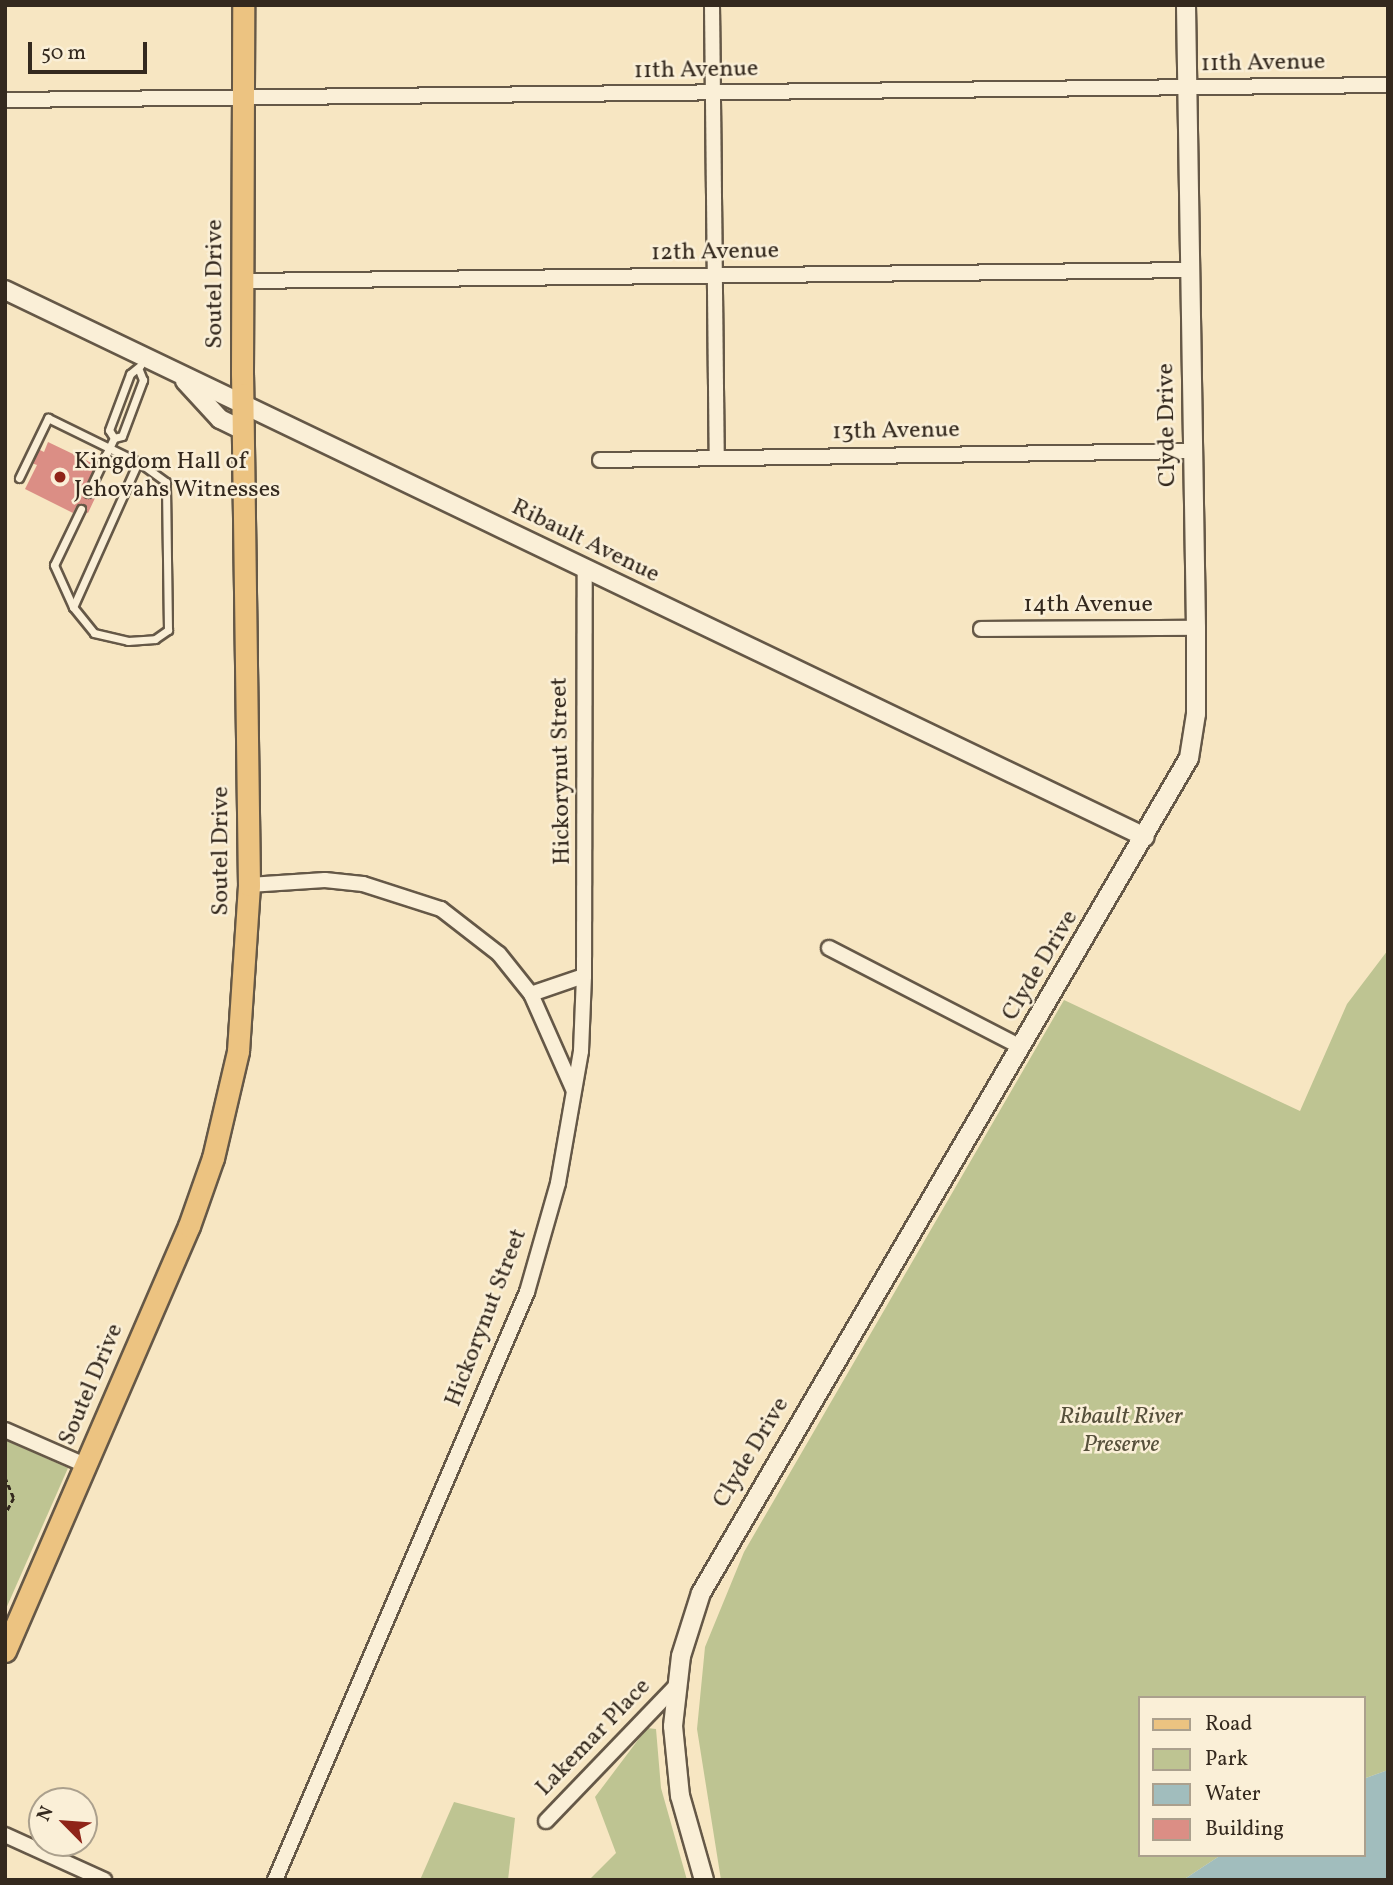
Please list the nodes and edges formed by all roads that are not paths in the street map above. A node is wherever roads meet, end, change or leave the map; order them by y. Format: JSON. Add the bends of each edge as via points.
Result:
{"nodes":[{"id":1,"x":243,"y":5,"type":"edge"},
{"id":2,"x":712,"y":5,"type":"edge"},
{"id":3,"x":1186,"y":5,"type":"edge"},
{"id":4,"x":1388,"y":85,"type":"edge"},
{"id":5,"x":1186,"y":87,"type":"junction"},
{"id":6,"x":713,"y":93,"type":"junction"},
{"id":7,"x":245,"y":99,"type":"junction"},
{"id":8,"x":5,"y":100,"type":"edge"},
{"id":9,"x":1189,"y":270,"type":"junction"},
{"id":10,"x":716,"y":276,"type":"junction"},
{"id":11,"x":242,"y":281,"type":"junction"},
{"id":12,"x":5,"y":290,"type":"edge"},
{"id":13,"x":142,"y":363,"type":"junction"},
{"id":14,"x":178,"y":373,"type":"junction"},
{"id":15,"x":242,"y":401,"type":"junction"},
{"id":16,"x":243,"y":430,"type":"junction"},
{"id":17,"x":114,"y":438,"type":"junction"},
{"id":18,"x":110,"y":448,"type":"junction"},
{"id":19,"x":1193,"y":451,"type":"junction"},
{"id":20,"x":717,"y":458,"type":"junction"},
{"id":21,"x":600,"y":460,"type":"dead end"},
{"id":22,"x":138,"y":462,"type":"junction"},
{"id":23,"x":19,"y":478,"type":"dead end"},
{"id":24,"x":88,"y":493,"type":"dead end"},
{"id":25,"x":81,"y":509,"type":"dead end"},
{"id":26,"x":585,"y":569,"type":"junction"},
{"id":27,"x":73,"y":607,"type":"junction"},
{"id":28,"x":1196,"y":628,"type":"junction"},
{"id":29,"x":982,"y":629,"type":"dead end"},
{"id":30,"x":1145,"y":837,"type":"junction"},
{"id":31,"x":249,"y":885,"type":"junction"},
{"id":32,"x":829,"y":948,"type":"dead end"},
{"id":33,"x":584,"y":975,"type":"junction"},
{"id":34,"x":531,"y":994,"type":"junction"},
{"id":35,"x":1021,"y":1047,"type":"junction"},
{"id":36,"x":573,"y":1090,"type":"junction"},
{"id":37,"x":5,"y":1430,"type":"edge"},
{"id":38,"x":85,"y":1465,"type":"junction"},
{"id":39,"x":5,"y":1651,"type":"edge"},
{"id":40,"x":675,"y":1687,"type":"junction"},
{"id":41,"x":546,"y":1821,"type":"dead end"},
{"id":42,"x":5,"y":1835,"type":"edge"},
{"id":43,"x":104,"y":1880,"type":"edge"},
{"id":44,"x":275,"y":1880,"type":"edge"},
{"id":45,"x":704,"y":1880,"type":"edge"}],
"edges":[{"from":1,"to":7,"type":"main road","name":"Soutel Drive"},
{"from":2,"to":6,"type":"street"},
{"from":3,"to":5,"type":"street","name":"Clyde Drive"},
{"from":4,"to":5,"type":"street","name":"11th Avenue"},
{"from":5,"to":6,"type":"street","name":"11th Avenue"},
{"from":5,"to":9,"type":"street","name":"Clyde Drive"},
{"from":6,"to":7,"type":"street","name":"11th Avenue"},
{"from":6,"to":10,"type":"street"},
{"from":7,"to":8,"type":"street","name":"11th Avenue"},
{"from":7,"to":11,"type":"main road","name":"Soutel Drive"},
{"from":9,"to":10,"type":"street","name":"12th Avenue"},
{"from":9,"to":19,"type":"street","name":"Clyde Drive"},
{"from":10,"to":11,"type":"street","name":"12th Avenue"},
{"from":10,"to":20,"type":"street"},
{"from":11,"to":15,"type":"main road","name":"Soutel Drive"},
{"from":12,"to":13,"type":"street","name":"Ribault Avenue"},
{"from":13,"to":14,"type":"street","name":"Ribault Avenue"},
{"from":13,"to":17,"type":"lane","via":[[130,374],[109,430]]},
{"from":13,"to":17,"type":"lane","via":[[144,380],[122,436]]},
{"from":14,"to":15,"type":"street","name":"Ribault Avenue"},
{"from":14,"to":16,"type":"street","via":[[220,419]]},
{"from":15,"to":16,"type":"main road","name":"Soutel Drive"},
{"from":15,"to":26,"type":"street","name":"Ribault Avenue"},
{"from":16,"to":31,"type":"main road","name":"Soutel Drive"},
{"from":17,"to":18,"type":"lane"},
{"from":18,"to":22,"type":"lane"},
{"from":18,"to":23,"type":"lane","via":[[48,418]]},
{"from":18,"to":24,"type":"lane"},
{"from":19,"to":20,"type":"street","name":"13th Avenue"},
{"from":19,"to":28,"type":"street","name":"Clyde Drive"},
{"from":20,"to":21,"type":"street","name":"13th Avenue"},
{"from":22,"to":27,"type":"lane"},
{"from":22,"to":27,"type":"lane","via":[[166,482],[168,630],[155,639],[128,641],[94,633]]},
{"from":25,"to":27,"type":"lane","via":[[54,565]]},
{"from":26,"to":30,"type":"street","name":"Ribault Avenue"},
{"from":26,"to":33,"type":"street","name":"Hickorynut Street"},
{"from":28,"to":29,"type":"street","name":"14th Avenue"},
{"from":28,"to":30,"type":"street","name":"Clyde Drive","via":[[1191,748],[1179,780]]},
{"from":30,"to":35,"type":"street","name":"Clyde Drive"},
{"from":31,"to":34,"type":"street","via":[[325,880],[401,893],[441,909],[471,929],[499,954]]},
{"from":31,"to":38,"type":"main road","name":"Soutel Drive","via":[[238,1051],[213,1158],[189,1226]]},
{"from":32,"to":35,"type":"street"},
{"from":33,"to":34,"type":"street"},
{"from":33,"to":36,"type":"street","name":"Hickorynut Street","via":[[581,1051]]},
{"from":34,"to":36,"type":"street"},
{"from":35,"to":40,"type":"street","name":"Clyde Drive","via":[[712,1569],[690,1623]]},
{"from":36,"to":44,"type":"street","name":"Hickorynut Street","via":[[558,1183],[527,1292]]},
{"from":37,"to":38,"type":"street"},
{"from":38,"to":39,"type":"main road","name":"Soutel Drive"},
{"from":40,"to":41,"type":"street","name":"Lakemar Place"},
{"from":40,"to":45,"type":"street","name":"Clyde Drive","via":[[673,1726],[680,1796]]},
{"from":42,"to":43,"type":"street"}]}
